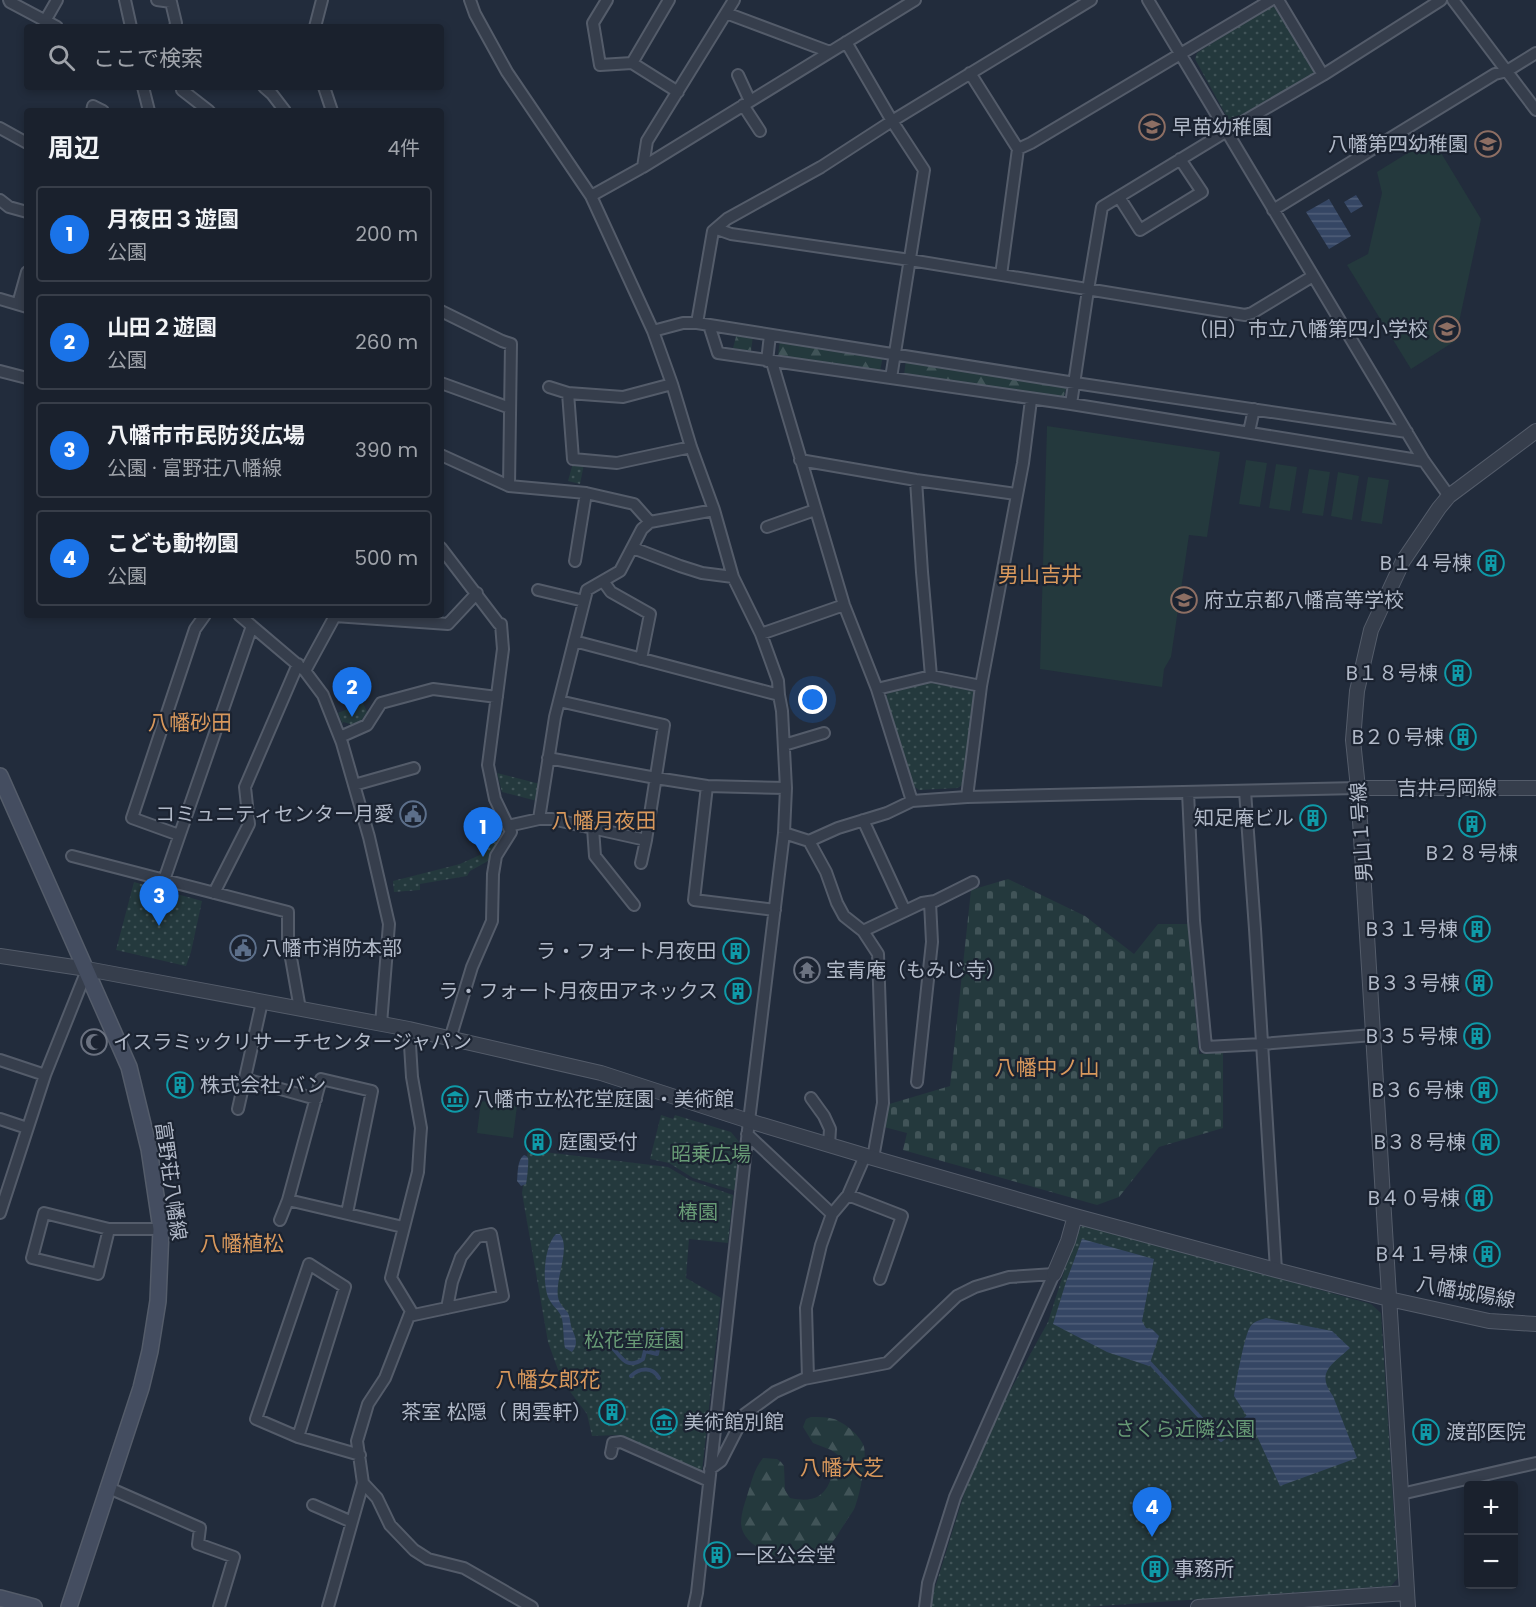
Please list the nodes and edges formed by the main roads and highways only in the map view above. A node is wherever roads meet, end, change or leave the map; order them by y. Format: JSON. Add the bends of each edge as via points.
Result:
{"nodes":[{"id":1,"x":0,"y":776,"type":"edge"},
{"id":2,"x":0,"y":1598,"type":"edge"},
{"id":3,"x":34,"y":1607,"type":"edge"},
{"id":4,"x":69,"y":1607,"type":"edge"}],
"edges":[{"from":1,"to":4,"type":"main road","name":"富野荘八幡線","via":[[129,1067],[149,1149],[161,1229],[158,1301],[141,1388]]},
{"from":2,"to":3,"type":"main road"}]}
